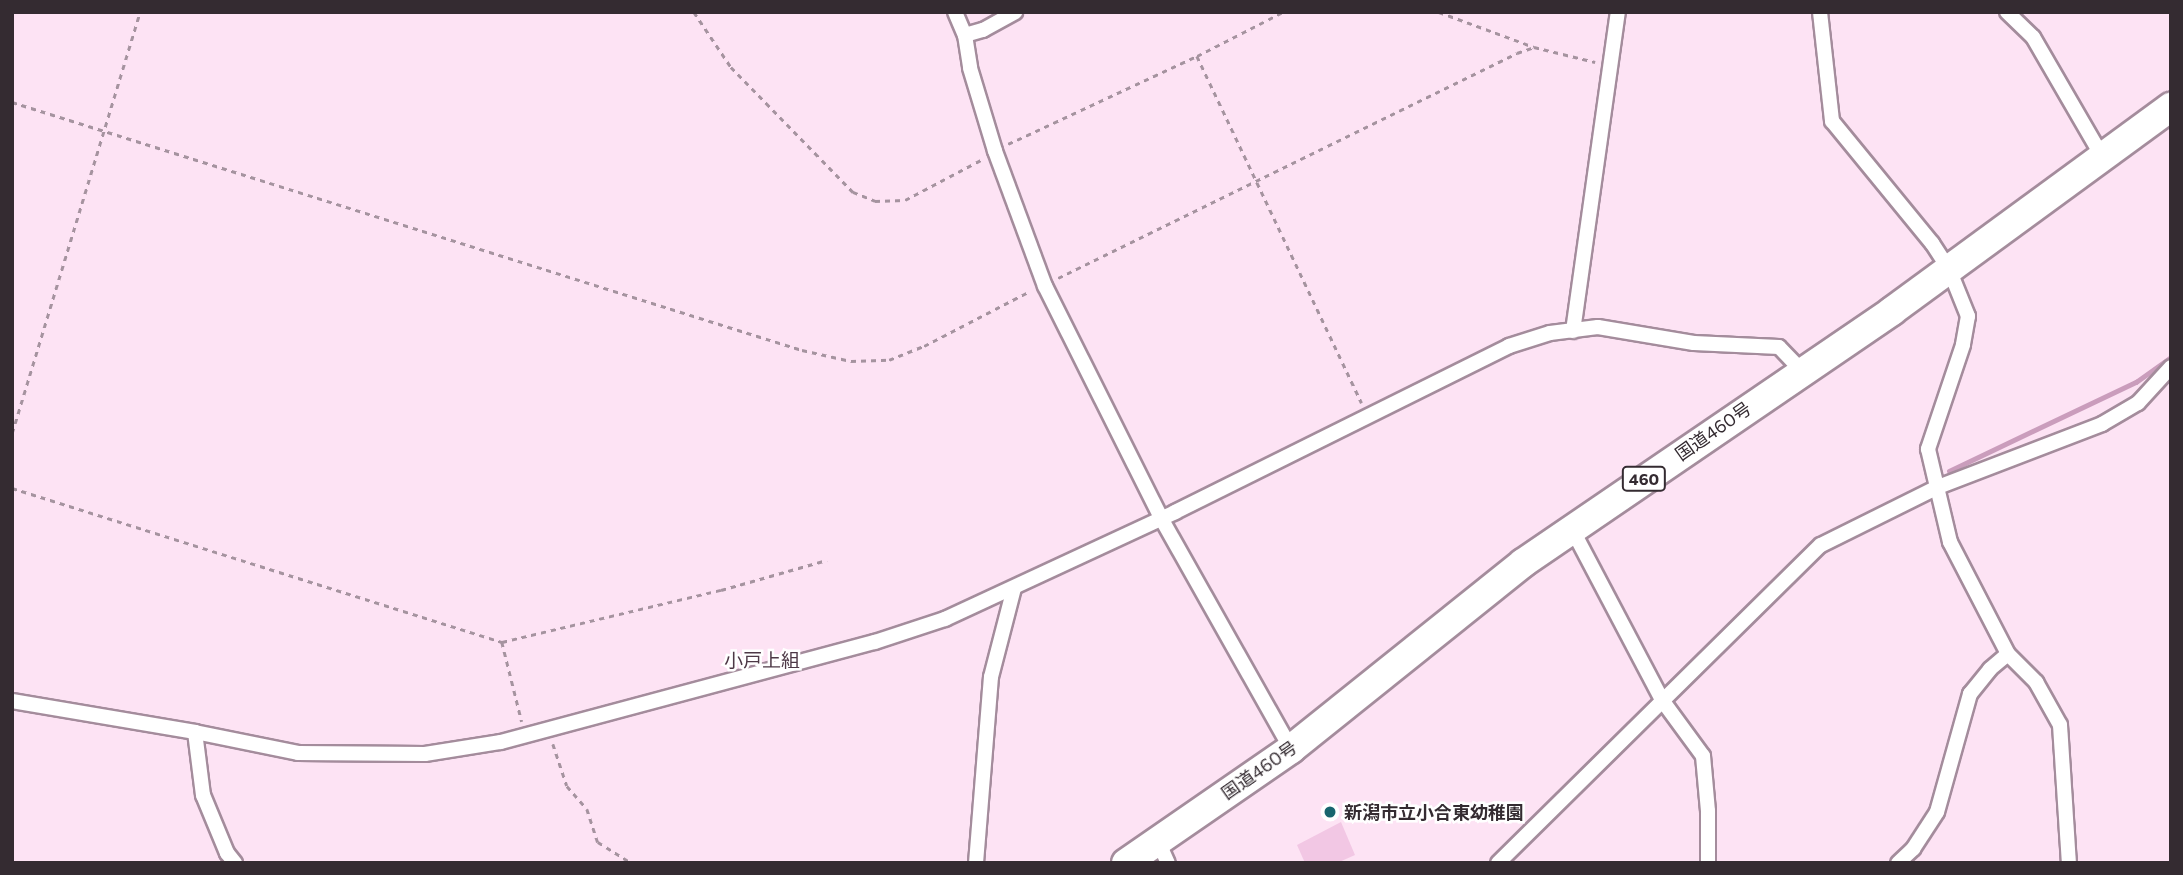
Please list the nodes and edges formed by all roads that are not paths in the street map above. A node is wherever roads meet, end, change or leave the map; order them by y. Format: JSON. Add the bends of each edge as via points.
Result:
{"nodes":[{"id":1,"x":955,"y":12,"type":"edge"},
{"id":2,"x":1015,"y":12,"type":"edge"},
{"id":3,"x":1618,"y":12,"type":"edge"},
{"id":4,"x":1820,"y":12,"type":"edge"},
{"id":5,"x":2009,"y":13,"type":"edge"},
{"id":6,"x":965,"y":35,"type":"junction"},
{"id":7,"x":2171,"y":107,"type":"edge"},
{"id":8,"x":2102,"y":156,"type":"junction"},
{"id":9,"x":1949,"y":268,"type":"junction"},
{"id":10,"x":1573,"y":331,"type":"junction"},
{"id":11,"x":2171,"y":367,"type":"edge"},
{"id":12,"x":1801,"y":370,"type":"junction"},
{"id":13,"x":1938,"y":487,"type":"junction"},
{"id":14,"x":1161,"y":518,"type":"junction"},
{"id":15,"x":1572,"y":529,"type":"junction"},
{"id":16,"x":1014,"y":588,"type":"junction"},
{"id":17,"x":2008,"y":654,"type":"junction"},
{"id":18,"x":1662,"y":700,"type":"junction"},
{"id":19,"x":12,"y":701,"type":"edge"},
{"id":20,"x":195,"y":732,"type":"junction"},
{"id":21,"x":1291,"y":749,"type":"junction"},
{"id":22,"x":1163,"y":852,"type":"edge"},
{"id":23,"x":1900,"y":862,"type":"edge"},
{"id":24,"x":236,"y":863,"type":"edge"},
{"id":25,"x":976,"y":863,"type":"edge"},
{"id":26,"x":1126,"y":863,"type":"edge"},
{"id":27,"x":1498,"y":863,"type":"edge"},
{"id":28,"x":1708,"y":863,"type":"edge"},
{"id":29,"x":2068,"y":863,"type":"edge"}],
"edges":[{"from":1,"to":6,"type":"street"},
{"from":2,"to":6,"type":"street"},
{"from":3,"to":10,"type":"street"},
{"from":4,"to":9,"type":"street","via":[[1832,121]]},
{"from":5,"to":8,"type":"street","via":[[2033,37]]},
{"from":6,"to":14,"type":"street","via":[[995,151],[1045,286]]},
{"from":7,"to":8,"type":"highway","name":"国道460号","number":"460"},
{"from":8,"to":9,"type":"highway","name":"国道460号","number":"460"},
{"from":9,"to":12,"type":"highway","name":"国道460号","number":"460"},
{"from":9,"to":13,"type":"street","via":[[1968,316],[1963,345],[1928,449]]},
{"from":10,"to":12,"type":"street","via":[[1598,327],[1694,343],[1779,347]]},
{"from":10,"to":14,"type":"street","via":[[1508,346]]},
{"from":11,"to":13,"type":"street","via":[[2138,403],[2102,424]]},
{"from":12,"to":15,"type":"highway","name":"国道460号","number":"460"},
{"from":13,"to":17,"type":"street","via":[[1950,542]]},
{"from":13,"to":18,"type":"street","via":[[1821,545]]},
{"from":14,"to":16,"type":"street"},
{"from":14,"to":21,"type":"street"},
{"from":15,"to":18,"type":"street"},
{"from":15,"to":21,"type":"highway","name":"国道460号","number":"460","via":[[1429,636]]},
{"from":16,"to":20,"type":"street","via":[[945,619],[875,642],[549,731],[425,754],[311,753]]},
{"from":16,"to":25,"type":"street","via":[[991,677]]},
{"from":17,"to":23,"type":"street","via":[[1970,694],[1937,812]]},
{"from":17,"to":29,"type":"street","via":[[2036,682],[2060,725]]},
{"from":18,"to":27,"type":"street"},
{"from":18,"to":28,"type":"street","via":[[1703,757]]},
{"from":19,"to":20,"type":"street"},
{"from":20,"to":24,"type":"street","via":[[203,795],[226,853]]},
{"from":21,"to":22,"type":"highway","name":"国道460号","number":"460"},
{"from":22,"to":26,"type":"highway","name":"国道460号","number":"460"}]}
